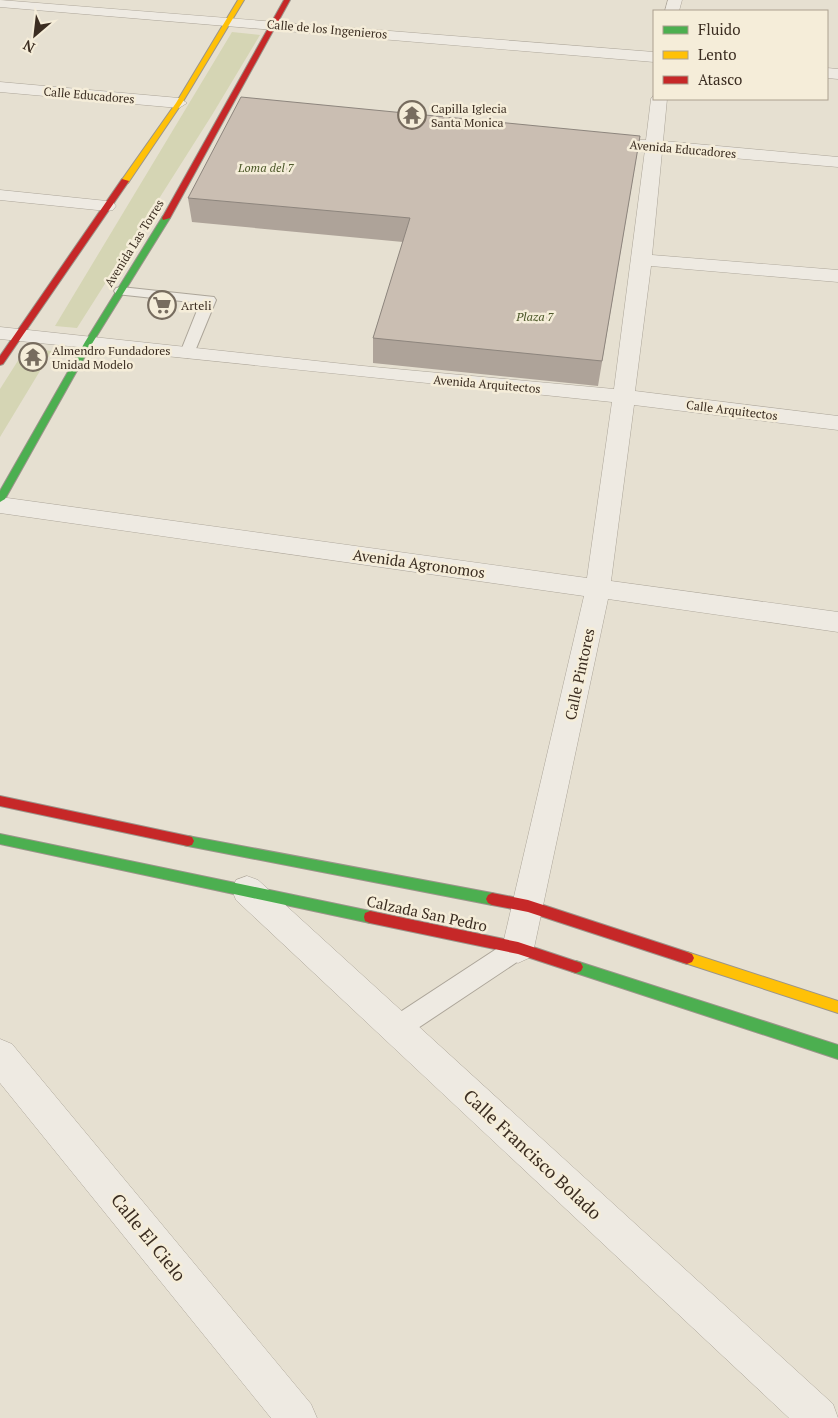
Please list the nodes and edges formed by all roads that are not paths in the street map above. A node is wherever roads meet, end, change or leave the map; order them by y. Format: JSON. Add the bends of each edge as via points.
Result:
{"nodes":[{"id":1,"x":241,"y":0,"type":"edge"},
{"id":2,"x":287,"y":0,"type":"edge"},
{"id":3,"x":0,"y":3,"type":"edge"},
{"id":4,"x":228,"y":22,"type":"junction"},
{"id":5,"x":272,"y":24,"type":"junction"},
{"id":6,"x":653,"y":57,"type":"edge"},
{"id":7,"x":0,"y":87,"type":"edge"},
{"id":8,"x":658,"y":100,"type":"edge"},
{"id":9,"x":179,"y":103,"type":"junction"},
{"id":10,"x":229,"y":108,"type":"junction"},
{"id":11,"x":248,"y":110,"type":"edge"},
{"id":12,"x":614,"y":142,"type":"edge"},
{"id":13,"x":654,"y":146,"type":"junction"},
{"id":14,"x":838,"y":162,"type":"edge"},
{"id":15,"x":0,"y":195,"type":"edge"},
{"id":16,"x":107,"y":206,"type":"junction"},
{"id":17,"x":642,"y":260,"type":"junction"},
{"id":18,"x":838,"y":276,"type":"edge"},
{"id":19,"x":121,"y":291,"type":"junction"},
{"id":20,"x":8,"y":335,"type":"edge"},
{"id":21,"x":89,"y":342,"type":"junction"},
{"id":22,"x":188,"y":353,"type":"junction"},
{"id":23,"x":0,"y":362,"type":"edge"},
{"id":24,"x":625,"y":397,"type":"junction"},
{"id":25,"x":838,"y":423,"type":"edge"},
{"id":26,"x":0,"y":499,"type":"edge"},
{"id":27,"x":0,"y":505,"type":"edge"},
{"id":28,"x":598,"y":588,"type":"junction"},
{"id":29,"x":838,"y":622,"type":"edge"},
{"id":30,"x":0,"y":801,"type":"edge"},
{"id":31,"x":0,"y":838,"type":"edge"},
{"id":32,"x":247,"y":890,"type":"junction"},
{"id":33,"x":528,"y":906,"type":"junction"},
{"id":34,"x":518,"y":948,"type":"junction"},
{"id":35,"x":838,"y":1007,"type":"edge"},
{"id":36,"x":396,"y":1028,"type":"junction"},
{"id":37,"x":838,"y":1052,"type":"edge"},
{"id":38,"x":0,"y":1056,"type":"edge"},
{"id":39,"x":297,"y":1418,"type":"edge"},
{"id":40,"x":819,"y":1418,"type":"edge"}],
"edges":[{"from":1,"to":4,"type":"main road"},
{"from":2,"to":5,"type":"main road","name":"Avenida Las Torres"},
{"from":3,"to":4,"type":"street","name":"Calle de los Ingenieros"},
{"from":4,"to":5,"type":"street","name":"Calle de los Ingenieros"},
{"from":4,"to":9,"type":"main road"},
{"from":5,"to":6,"type":"street","name":"Calle de los Ingenieros"},
{"from":5,"to":10,"type":"main road","name":"Avenida Las Torres"},
{"from":7,"to":9,"type":"street","name":"Calle Educadores"},
{"from":8,"to":13,"type":"street"},
{"from":9,"to":16,"type":"main road"},
{"from":10,"to":11,"type":"street"},
{"from":10,"to":19,"type":"main road","name":"Avenida Las Torres","via":[[172,210]]},
{"from":12,"to":13,"type":"street","name":"Avenida Educadores"},
{"from":13,"to":14,"type":"street","name":"Avenida Educadores"},
{"from":13,"to":17,"type":"street"},
{"from":15,"to":16,"type":"street"},
{"from":16,"to":20,"type":"main road"},
{"from":17,"to":18,"type":"street"},
{"from":17,"to":24,"type":"street"},
{"from":19,"to":21,"type":"main road","name":"Avenida Las Torres"},
{"from":19,"to":22,"type":"lane","via":[[208,300]]},
{"from":20,"to":21,"type":"street","name":"Avenida Arquitectos"},
{"from":20,"to":23,"type":"main road"},
{"from":21,"to":22,"type":"street","name":"Avenida Arquitectos"},
{"from":21,"to":26,"type":"main road","name":"Avenida Las Torres"},
{"from":22,"to":24,"type":"street","name":"Avenida Arquitectos"},
{"from":24,"to":25,"type":"street","name":"Calle Arquitectos"},
{"from":24,"to":28,"type":"street","name":"Calle Pintores"},
{"from":27,"to":28,"type":"street","name":"Avenida Agronomos"},
{"from":28,"to":29,"type":"street","name":"Avenida Agronomos"},
{"from":28,"to":33,"type":"street","name":"Calle Pintores"},
{"from":30,"to":33,"type":"main road","name":"Calzada San Pedro","via":[[261,856]]},
{"from":31,"to":32,"type":"main road","name":"Calzada San Pedro"},
{"from":32,"to":34,"type":"main road","name":"Calzada San Pedro"},
{"from":32,"to":36,"type":"street","name":"Calle Francisco Bolado"},
{"from":33,"to":34,"type":"street","name":"Calle Pintores"},
{"from":33,"to":35,"type":"main road","name":"Calzada San Pedro"},
{"from":34,"to":36,"type":"lane"},
{"from":34,"to":37,"type":"main road","name":"Calzada San Pedro"},
{"from":36,"to":40,"type":"street","name":"Calle Francisco Bolado"},
{"from":38,"to":39,"type":"street","name":"Calle El Cielo"}]}
